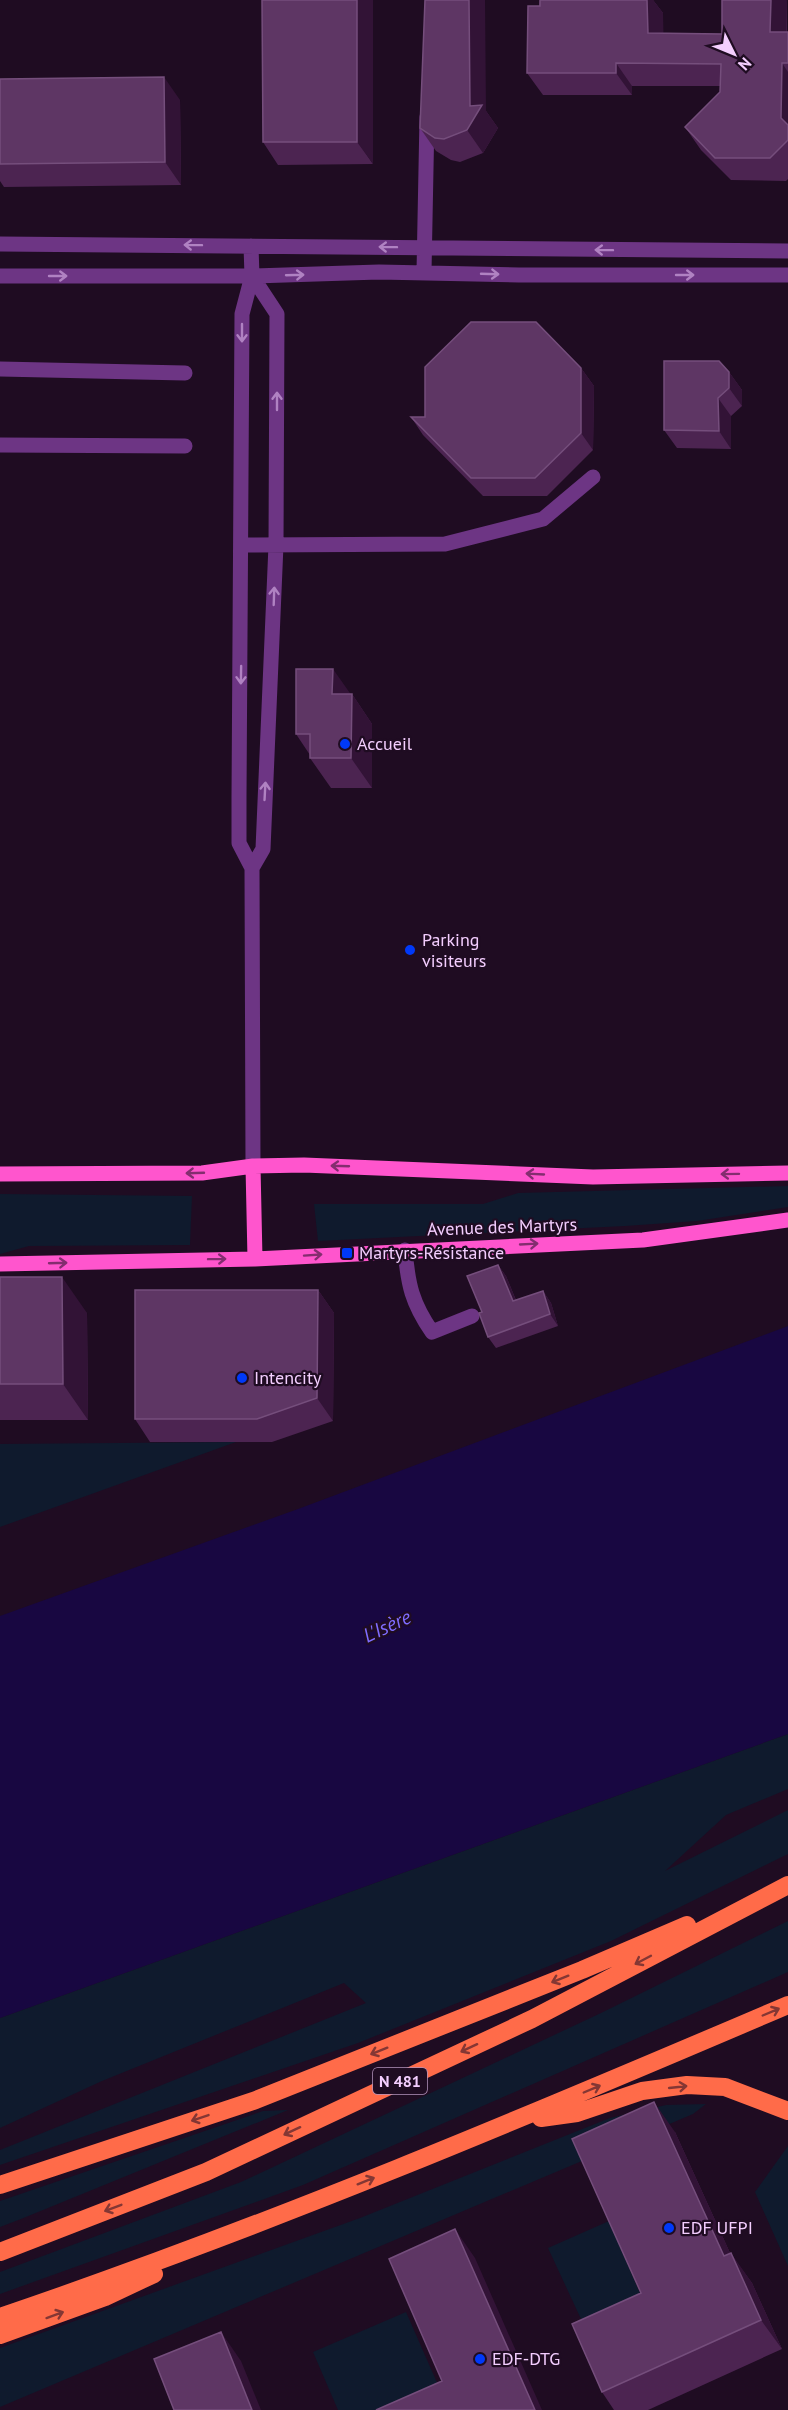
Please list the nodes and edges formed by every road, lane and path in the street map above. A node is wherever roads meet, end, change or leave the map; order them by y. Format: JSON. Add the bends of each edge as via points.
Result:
{"nodes":[{"id":1,"x":428,"y":104,"type":"edge"},
{"id":2,"x":0,"y":244,"type":"edge"},
{"id":3,"x":251,"y":246,"type":"junction"},
{"id":4,"x":424,"y":248,"type":"junction"},
{"id":5,"x":788,"y":251,"type":"edge"},
{"id":6,"x":424,"y":272,"type":"junction"},
{"id":7,"x":788,"y":274,"type":"edge"},
{"id":8,"x":0,"y":276,"type":"edge"},
{"id":9,"x":252,"y":276,"type":"junction"},
{"id":10,"x":0,"y":369,"type":"edge"},
{"id":11,"x":185,"y":373,"type":"dead end"},
{"id":12,"x":0,"y":445,"type":"edge"},
{"id":13,"x":184,"y":446,"type":"dead end"},
{"id":14,"x":592,"y":477,"type":"dead end"},
{"id":15,"x":243,"y":545,"type":"junction"},
{"id":16,"x":276,"y":545,"type":"junction"},
{"id":17,"x":252,"y":868,"type":"junction"},
{"id":18,"x":253,"y":1166,"type":"junction"},
{"id":19,"x":788,"y":1173,"type":"edge"},
{"id":20,"x":0,"y":1174,"type":"edge"},
{"id":21,"x":788,"y":1220,"type":"edge"},
{"id":22,"x":405,"y":1251,"type":"junction"},
{"id":23,"x":255,"y":1259,"type":"junction"},
{"id":24,"x":0,"y":1264,"type":"edge"},
{"id":25,"x":472,"y":1316,"type":"dead end"},
{"id":26,"x":788,"y":1883,"type":"edge"},
{"id":27,"x":788,"y":2005,"type":"edge"},
{"id":28,"x":788,"y":2111,"type":"edge"},
{"id":29,"x":519,"y":2121,"type":"junction"},
{"id":30,"x":0,"y":2185,"type":"edge"},
{"id":31,"x":312,"y":2203,"type":"junction"},
{"id":32,"x":0,"y":2252,"type":"edge"},
{"id":33,"x":0,"y":2317,"type":"edge"},
{"id":34,"x":0,"y":2335,"type":"edge"}],
"edges":[{"from":1,"to":4,"type":"lane"},
{"from":3,"to":2,"type":"lane","one_way":true},
{"from":4,"to":3,"type":"lane","one_way":true},
{"from":3,"to":9,"type":"lane"},
{"from":5,"to":4,"type":"lane","one_way":true},
{"from":4,"to":6,"type":"lane"},
{"from":6,"to":7,"type":"lane","one_way":true},
{"from":9,"to":6,"type":"lane","one_way":true},
{"from":8,"to":9,"type":"lane","one_way":true},
{"from":9,"to":15,"type":"lane","one_way":true,"via":[[242,314]]},
{"from":16,"to":9,"type":"lane","one_way":true,"via":[[277,314]]},
{"from":10,"to":11,"type":"lane"},
{"from":12,"to":13,"type":"lane"},
{"from":14,"to":16,"type":"lane","via":[[543,519],[445,544]]},
{"from":15,"to":16,"type":"lane"},
{"from":15,"to":17,"type":"lane","one_way":true,"via":[[240,843]]},
{"from":17,"to":16,"type":"lane","one_way":true,"via":[[262,849]]},
{"from":17,"to":18,"type":"lane"},
{"from":19,"to":18,"type":"main road","one_way":true,"via":[[593,1177],[337,1165]]},
{"from":18,"to":20,"type":"main road","one_way":true,"via":[[202,1173]]},
{"from":18,"to":23,"type":"main road"},
{"from":22,"to":21,"type":"main road","name":"Avenue des Martyrs","one_way":true,"via":[[643,1240]]},
{"from":23,"to":22,"type":"main road","name":"Avenue des Martyrs","one_way":true},
{"from":22,"to":25,"type":"lane","via":[[408,1284],[417,1310],[432,1332]]},
{"from":24,"to":23,"type":"main road","name":"Avenue des Martyrs","one_way":true},
{"from":26,"to":30,"type":"highway","one_way":true,"via":[[267,2096]]},
{"from":26,"to":32,"type":"highway","number":"N 481","one_way":true,"via":[[532,2019],[206,2172]]},
{"from":29,"to":27,"type":"highway","one_way":true},
{"from":29,"to":28,"type":"highway","one_way":true,"via":[[577,2113],[642,2091],[687,2085],[725,2087]]},
{"from":31,"to":29,"type":"highway","one_way":true},
{"from":31,"to":33,"type":"highway"},
{"from":34,"to":31,"type":"highway","one_way":true,"via":[[105,2297]]}]}
